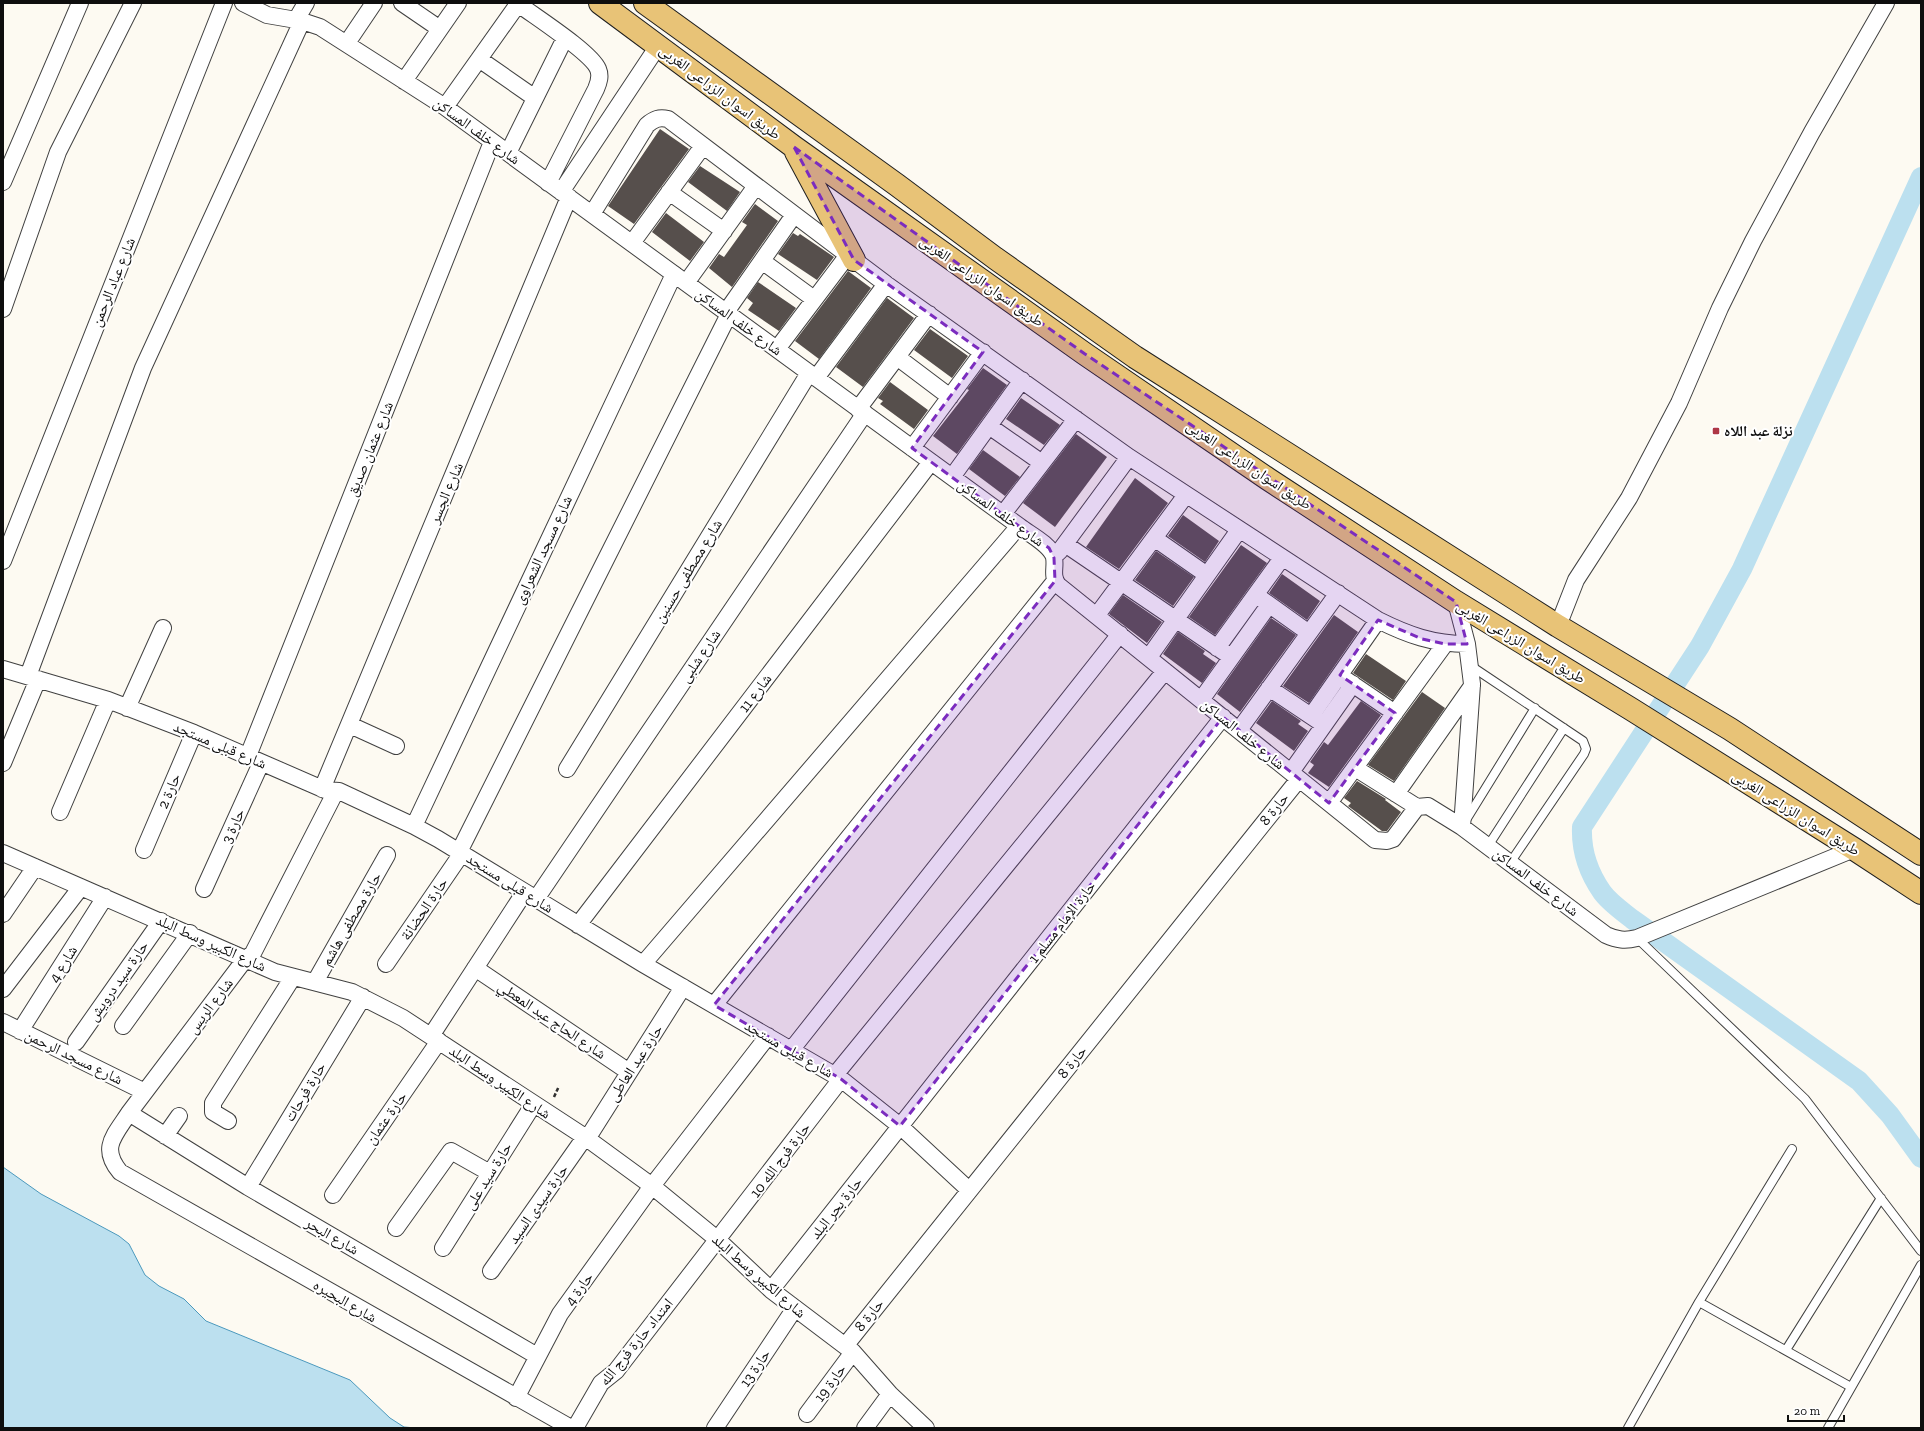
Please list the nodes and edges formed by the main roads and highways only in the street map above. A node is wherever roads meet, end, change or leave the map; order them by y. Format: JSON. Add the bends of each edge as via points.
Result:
{"nodes":[{"id":1,"x":600,"y":3,"type":"edge"},
{"id":2,"x":645,"y":3,"type":"edge"},
{"id":3,"x":724,"y":59,"type":"junction"},
{"id":4,"x":707,"y":82,"type":"junction"},
{"id":5,"x":794,"y":147,"type":"junction"},
{"id":6,"x":851,"y":258,"type":"road end"},
{"id":7,"x":1921,"y":854,"type":"edge"},
{"id":8,"x":1921,"y":893,"type":"edge"}],
"edges":[{"from":1,"to":4,"type":"main road","name":"طريق اسوان الزراعى الغربى"},
{"from":2,"to":3,"type":"main road","name":"طريق اسوان الزراعى الغربى"},
{"from":3,"to":4,"type":"main road"},
{"from":3,"to":7,"type":"main road","name":"طريق اسوان الزراعى الغربى","via":[[1135,357],[1558,626],[1649,678],[1730,729]]},
{"from":4,"to":5,"type":"main road","name":"طريق اسوان الزراعى الغربى"},
{"from":5,"to":6,"type":"main road"},
{"from":5,"to":8,"type":"main road","name":"طريق اسوان الزراعى الغربى","via":[[1085,354],[1262,474],[1456,602],[1631,709]]}]}
